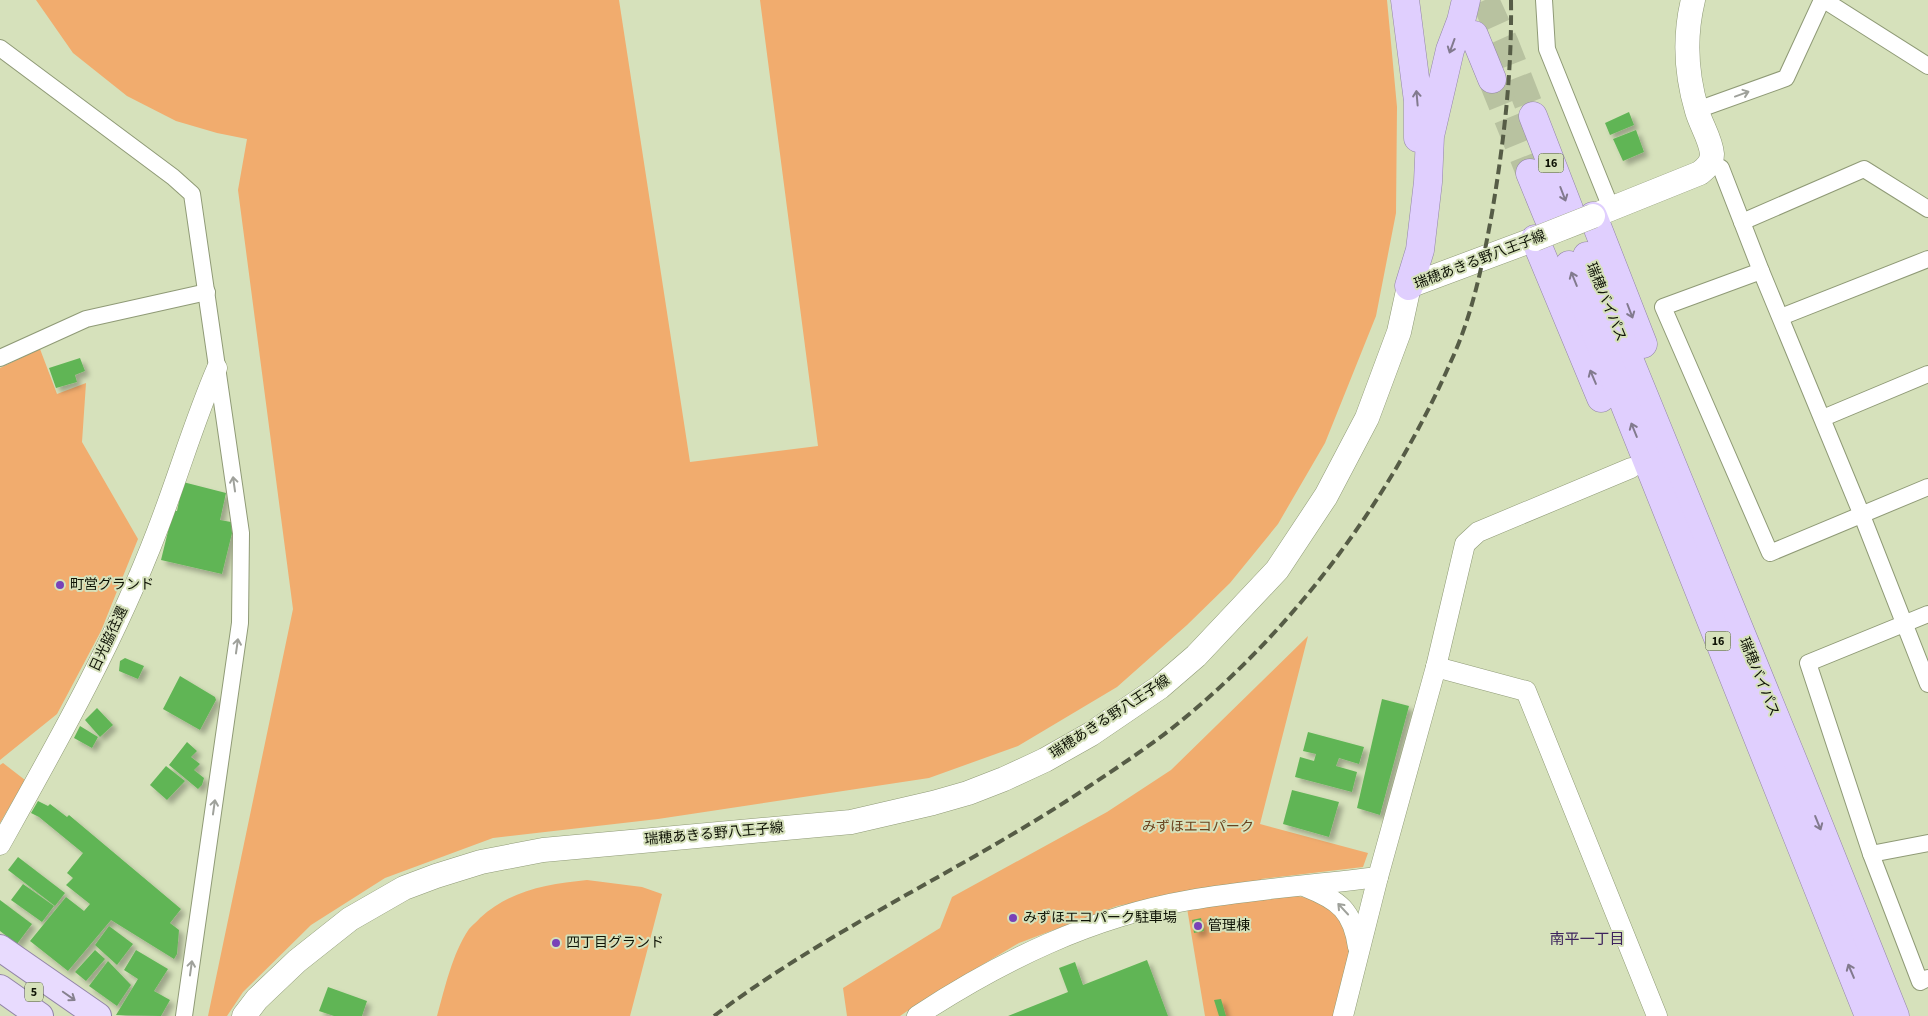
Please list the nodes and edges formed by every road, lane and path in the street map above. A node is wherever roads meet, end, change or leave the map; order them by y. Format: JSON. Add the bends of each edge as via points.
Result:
{"nodes":[{"id":1,"x":1405,"y":0,"type":"edge"},
{"id":2,"x":1466,"y":0,"type":"edge"},
{"id":3,"x":1544,"y":0,"type":"edge"},
{"id":4,"x":1692,"y":0,"type":"edge"},
{"id":5,"x":1823,"y":0,"type":"edge"},
{"id":6,"x":1474,"y":35,"type":"dead end"},
{"id":7,"x":0,"y":48,"type":"edge"},
{"id":8,"x":1928,"y":66,"type":"edge"},
{"id":9,"x":1492,"y":79,"type":"tunnel mouth"},
{"id":10,"x":1696,"y":110,"type":"junction"},
{"id":11,"x":1533,"y":116,"type":"tunnel mouth"},
{"id":12,"x":1710,"y":162,"type":"junction"},
{"id":13,"x":1530,"y":173,"type":"tunnel mouth"},
{"id":14,"x":1928,"y":209,"type":"edge"},
{"id":15,"x":1571,"y":218,"type":"junction"},
{"id":16,"x":1742,"y":222,"type":"junction"},
{"id":17,"x":1928,"y":259,"type":"edge"},
{"id":18,"x":1761,"y":271,"type":"junction"},
{"id":19,"x":1409,"y":286,"type":"junction"},
{"id":20,"x":207,"y":292,"type":"junction"},
{"id":21,"x":1781,"y":317,"type":"junction"},
{"id":22,"x":0,"y":358,"type":"edge"},
{"id":23,"x":217,"y":368,"type":"junction"},
{"id":24,"x":1928,"y":374,"type":"edge"},
{"id":25,"x":1823,"y":418,"type":"junction"},
{"id":26,"x":1631,"y":468,"type":"junction"},
{"id":27,"x":1928,"y":487,"type":"edge"},
{"id":28,"x":1861,"y":514,"type":"junction"},
{"id":29,"x":1928,"y":614,"type":"edge"},
{"id":30,"x":1904,"y":624,"type":"junction"},
{"id":31,"x":1436,"y":667,"type":"junction"},
{"id":32,"x":1928,"y":684,"type":"edge"},
{"id":33,"x":1800,"y":778,"type":"junction"},
{"id":34,"x":1928,"y":843,"type":"edge"},
{"id":35,"x":0,"y":845,"type":"edge"},
{"id":36,"x":1871,"y":854,"type":"junction"},
{"id":37,"x":1378,"y":877,"type":"junction"},
{"id":38,"x":1304,"y":886,"type":"junction"},
{"id":39,"x":1836,"y":934,"type":"junction"},
{"id":40,"x":0,"y":948,"type":"edge"},
{"id":41,"x":1359,"y":951,"type":"junction"},
{"id":42,"x":0,"y":968,"type":"edge"},
{"id":43,"x":1928,"y":978,"type":"edge"},
{"id":44,"x":0,"y":988,"type":"edge"},
{"id":45,"x":0,"y":1008,"type":"edge"},
{"id":46,"x":1654,"y":1015,"type":"edge"},
{"id":47,"x":11,"y":1016,"type":"edge"},
{"id":48,"x":40,"y":1016,"type":"edge"},
{"id":49,"x":68,"y":1016,"type":"edge"},
{"id":50,"x":98,"y":1016,"type":"edge"},
{"id":51,"x":184,"y":1016,"type":"edge"},
{"id":52,"x":244,"y":1016,"type":"edge"},
{"id":53,"x":917,"y":1016,"type":"edge"},
{"id":54,"x":1343,"y":1016,"type":"edge"},
{"id":55,"x":1869,"y":1016,"type":"edge"},
{"id":56,"x":1895,"y":1016,"type":"edge"}],
"edges":[{"from":19,"to":1,"type":"highway","one_way":true,"via":[[1416,206],[1418,101]]},
{"from":2,"to":19,"type":"highway","one_way":true,"via":[[1433,119],[1420,250]]},
{"from":3,"to":15,"type":"street","via":[[1547,49]]},
{"from":4,"to":10,"type":"main road","via":[[1687,51]]},
{"from":5,"to":8,"type":"street"},
{"from":10,"to":5,"type":"street","one_way":true,"via":[[1786,78]]},
{"from":6,"to":9,"type":"highway"},
{"from":7,"to":20,"type":"street","via":[[192,194]]},
{"from":10,"to":12,"type":"main road","via":[[1710,148]]},
{"from":11,"to":15,"type":"highway","number":"16","one_way":true},
{"from":12,"to":15,"type":"main road","name":"瑞穂あきる野八王子線","via":[[1700,172]]},
{"from":12,"to":16,"type":"street","via":[[1721,168]]},
{"from":13,"to":15,"type":"highway","number":"16"},
{"from":14,"to":16,"type":"street","via":[[1864,169]]},
{"from":15,"to":19,"type":"main road","name":"瑞穂あきる野八王子線"},
{"from":26,"to":15,"type":"highway","one_way":true},
{"from":15,"to":33,"type":"highway","one_way":true,"via":[[1799,741]]},
{"from":16,"to":18,"type":"street"},
{"from":17,"to":21,"type":"street"},
{"from":18,"to":21,"type":"street"},
{"from":18,"to":28,"type":"street","via":[[1663,306],[1770,553]]},
{"from":19,"to":52,"type":"main road","name":"瑞穂あきる野八王子線","via":[[1398,332],[1367,418],[1326,496],[1277,570],[1196,656],[1160,688],[1090,734],[1004,779],[933,803],[851,822],[543,850],[481,862],[436,876],[404,888],[350,919],[297,961]]},
{"from":20,"to":22,"type":"street","via":[[86,319]]},
{"from":20,"to":23,"type":"street"},
{"from":21,"to":25,"type":"street"},
{"from":23,"to":35,"type":"street","name":"日光脇往還","via":[[157,531],[107,645]]},
{"from":51,"to":23,"type":"street","one_way":true,"via":[[240,623],[241,533]]},
{"from":24,"to":25,"type":"street"},
{"from":25,"to":28,"type":"street"},
{"from":26,"to":31,"type":"street","via":[[1471,537],[1465,544]]},
{"from":26,"to":39,"type":"highway","via":[[1727,709],[1821,915]]},
{"from":27,"to":28,"type":"street"},
{"from":28,"to":30,"type":"street"},
{"from":29,"to":30,"type":"street"},
{"from":30,"to":32,"type":"street"},
{"from":30,"to":36,"type":"street","via":[[1808,663]]},
{"from":31,"to":37,"type":"street"},
{"from":31,"to":46,"type":"street","via":[[1526,691]]},
{"from":39,"to":33,"type":"highway","name":"瑞穂バイパス","number":"16","one_way":true,"via":[[1578,261]]},
{"from":33,"to":56,"type":"highway","name":"瑞穂バイパス","number":"16","one_way":true},
{"from":34,"to":36,"type":"street"},
{"from":36,"to":43,"type":"street","via":[[1920,982]]},
{"from":37,"to":38,"type":"street"},
{"from":37,"to":41,"type":"street"},
{"from":41,"to":38,"type":"street","one_way":true,"via":[[1349,914],[1332,898]]},
{"from":38,"to":53,"type":"street","via":[[1189,900],[1086,928],[992,970]]},
{"from":55,"to":39,"type":"highway","name":"瑞穂バイパス","number":"16","one_way":true},
{"from":40,"to":50,"type":"main road","one_way":true},
{"from":41,"to":54,"type":"street"},
{"from":42,"to":49,"type":"main road","number":"5"},
{"from":44,"to":48,"type":"main road","number":"5"},
{"from":45,"to":47,"type":"main road"}]}
